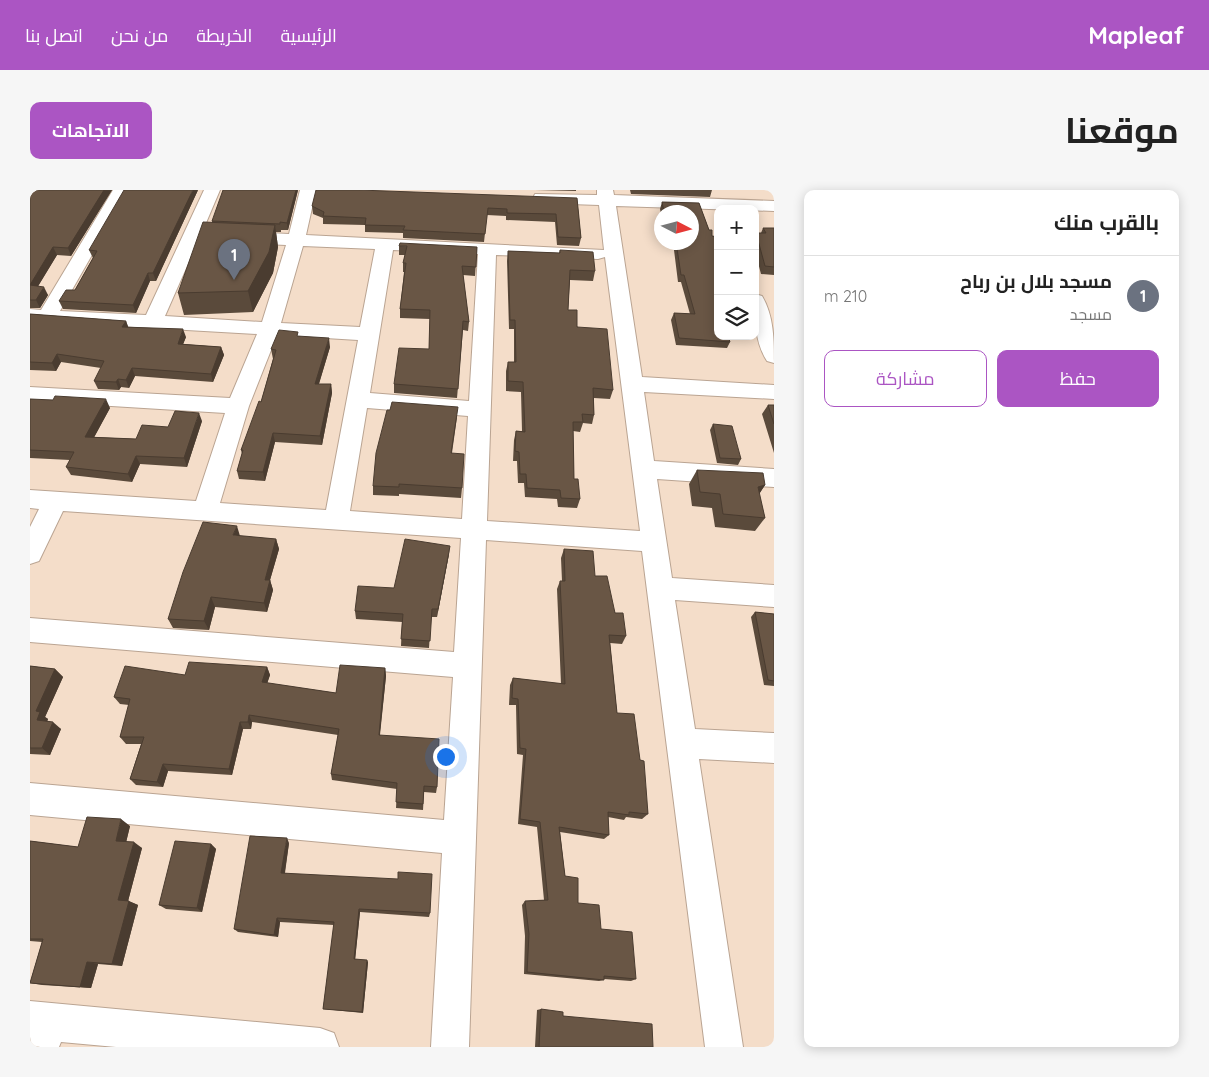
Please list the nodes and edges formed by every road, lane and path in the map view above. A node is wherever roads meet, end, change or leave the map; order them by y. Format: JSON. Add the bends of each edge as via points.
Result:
{"nodes":[{"id":1,"x":121,"y":190,"type":"edge"},
{"id":2,"x":212,"y":190,"type":"edge"},
{"id":3,"x":308,"y":190,"type":"edge"},
{"id":4,"x":605,"y":195,"type":"edge"},
{"id":5,"x":529,"y":197,"type":"edge"},
{"id":6,"x":714,"y":206,"type":"edge"},
{"id":7,"x":759,"y":206,"type":"edge"},
{"id":8,"x":774,"y":206,"type":"edge"},
{"id":9,"x":192,"y":235,"type":"junction"},
{"id":10,"x":296,"y":240,"type":"junction"},
{"id":11,"x":385,"y":245,"type":"junction"},
{"id":12,"x":487,"y":250,"type":"junction"},
{"id":13,"x":614,"y":254,"type":"junction"},
{"id":14,"x":759,"y":312,"type":"edge"},
{"id":15,"x":39,"y":315,"type":"edge"},
{"id":16,"x":153,"y":322,"type":"junction"},
{"id":17,"x":269,"y":330,"type":"junction"},
{"id":18,"x":370,"y":334,"type":"junction"},
{"id":19,"x":774,"y":356,"type":"edge"},
{"id":20,"x":632,"y":384,"type":"junction"},
{"id":21,"x":774,"y":392,"type":"edge"},
{"id":22,"x":30,"y":394,"type":"edge"},
{"id":23,"x":359,"y":400,"type":"junction"},
{"id":24,"x":238,"y":406,"type":"junction"},
{"id":25,"x":481,"y":409,"type":"junction"},
{"id":26,"x":645,"y":469,"type":"junction"},
{"id":27,"x":774,"y":478,"type":"edge"},
{"id":28,"x":30,"y":499,"type":"edge"},
{"id":29,"x":56,"y":500,"type":"junction"},
{"id":30,"x":205,"y":512,"type":"junction"},
{"id":31,"x":336,"y":520,"type":"junction"},
{"id":32,"x":475,"y":530,"type":"junction"},
{"id":33,"x":654,"y":542,"type":"junction"},
{"id":34,"x":30,"y":554,"type":"edge"},
{"id":35,"x":661,"y":588,"type":"junction"},
{"id":36,"x":774,"y":596,"type":"edge"},
{"id":37,"x":30,"y":630,"type":"edge"},
{"id":38,"x":469,"y":666,"type":"junction"},
{"id":39,"x":681,"y":743,"type":"junction"},
{"id":40,"x":774,"y":748,"type":"edge"},
{"id":41,"x":30,"y":799,"type":"edge"},
{"id":42,"x":458,"y":838,"type":"junction"},
{"id":43,"x":40,"y":1030,"type":"edge"},
{"id":44,"x":320,"y":1047,"type":"edge"},
{"id":45,"x":450,"y":1047,"type":"edge"},
{"id":46,"x":724,"y":1047,"type":"edge"}],
"edges":[{"from":1,"to":15,"type":"street"},
{"from":2,"to":9,"type":"street"},
{"from":3,"to":10,"type":"street"},
{"from":4,"to":5,"type":"street"},
{"from":4,"to":6,"type":"street"},
{"from":4,"to":13,"type":"street"},
{"from":7,"to":8,"type":"street"},
{"from":9,"to":10,"type":"street"},
{"from":9,"to":16,"type":"street"},
{"from":10,"to":11,"type":"street"},
{"from":10,"to":17,"type":"street"},
{"from":11,"to":12,"type":"street"},
{"from":11,"to":18,"type":"street"},
{"from":12,"to":13,"type":"street"},
{"from":12,"to":25,"type":"street"},
{"from":13,"to":20,"type":"street"},
{"from":14,"to":19,"type":"street"},
{"from":15,"to":16,"type":"street"},
{"from":16,"to":17,"type":"street"},
{"from":17,"to":18,"type":"street"},
{"from":17,"to":24,"type":"street"},
{"from":18,"to":23,"type":"street"},
{"from":20,"to":21,"type":"street"},
{"from":20,"to":26,"type":"street"},
{"from":22,"to":24,"type":"street"},
{"from":23,"to":25,"type":"street"},
{"from":23,"to":31,"type":"street"},
{"from":24,"to":30,"type":"street"},
{"from":25,"to":32,"type":"street"},
{"from":26,"to":27,"type":"street"},
{"from":26,"to":33,"type":"street"},
{"from":28,"to":29,"type":"street"},
{"from":29,"to":30,"type":"street"},
{"from":29,"to":34,"type":"street"},
{"from":30,"to":31,"type":"street"},
{"from":31,"to":32,"type":"street"},
{"from":32,"to":33,"type":"street"},
{"from":32,"to":38,"type":"street"},
{"from":33,"to":35,"type":"street"},
{"from":35,"to":36,"type":"street"},
{"from":35,"to":39,"type":"street"},
{"from":37,"to":38,"type":"street"},
{"from":38,"to":42,"type":"street"},
{"from":39,"to":40,"type":"street"},
{"from":39,"to":46,"type":"street"},
{"from":41,"to":42,"type":"street"},
{"from":42,"to":45,"type":"street"},
{"from":43,"to":44,"type":"street"}]}
